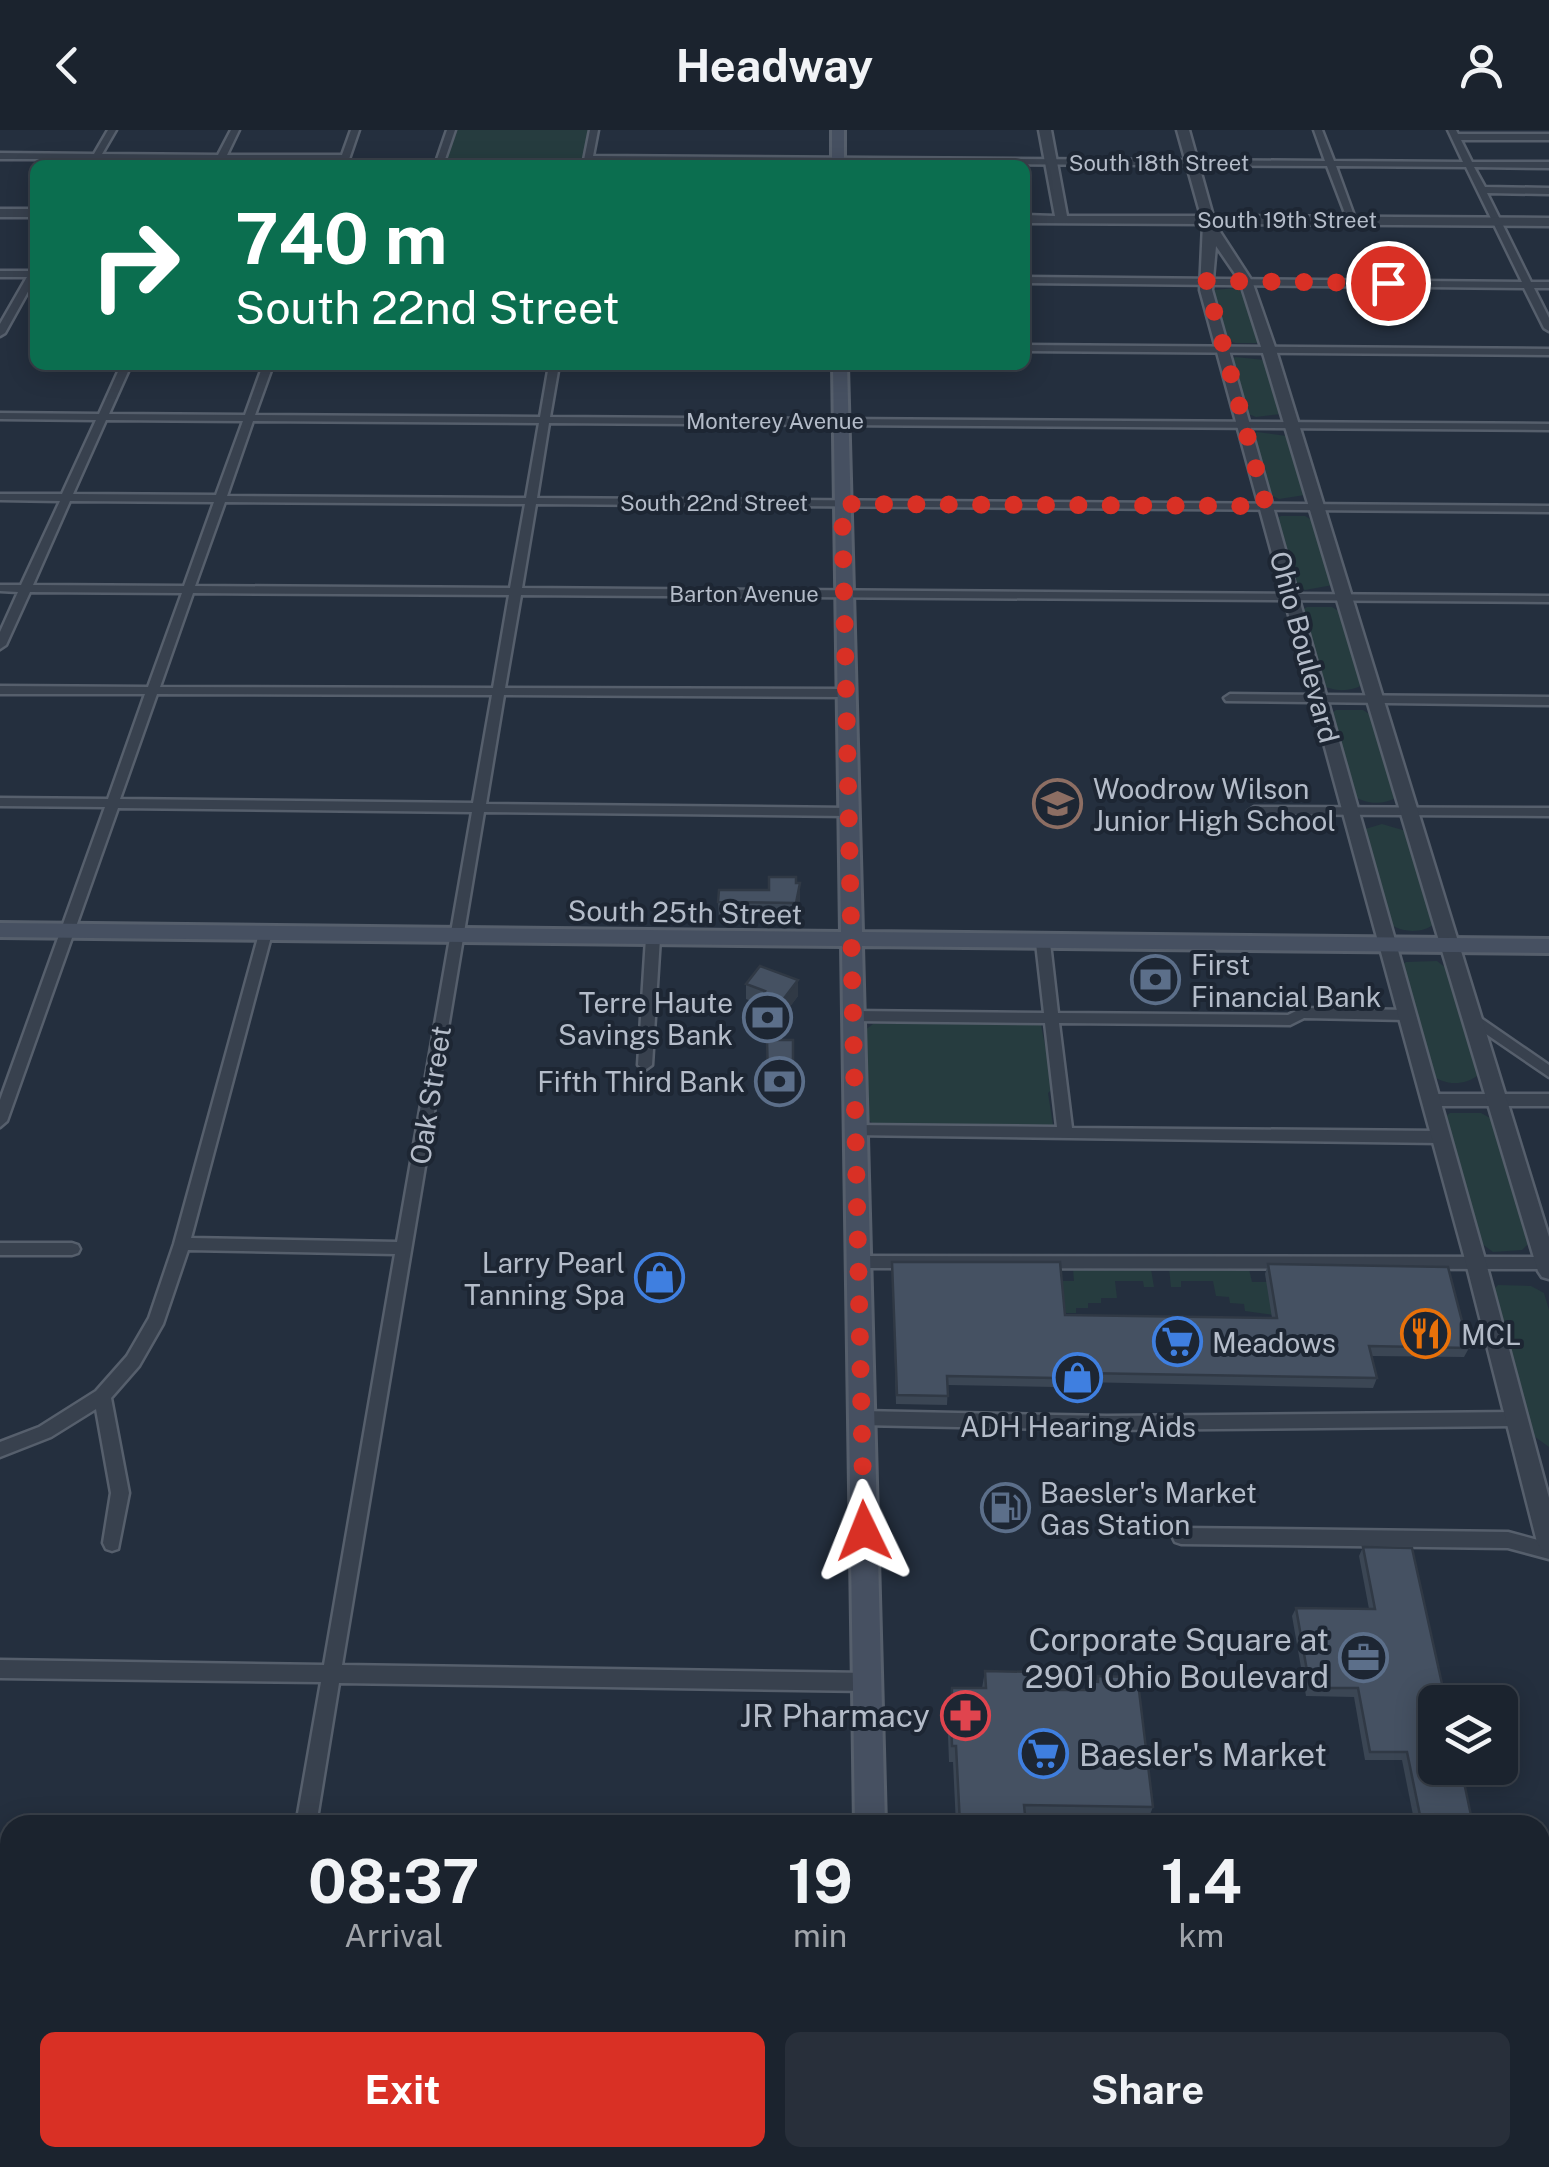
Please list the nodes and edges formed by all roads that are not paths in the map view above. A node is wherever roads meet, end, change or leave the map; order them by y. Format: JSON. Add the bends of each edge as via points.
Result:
{"nodes":[{"id":1,"x":112,"y":130,"type":"edge"},
{"id":2,"x":235,"y":130,"type":"edge"},
{"id":3,"x":355,"y":130,"type":"edge"},
{"id":4,"x":451,"y":130,"type":"edge"},
{"id":5,"x":594,"y":130,"type":"edge"},
{"id":6,"x":838,"y":130,"type":"edge"},
{"id":7,"x":1046,"y":130,"type":"edge"},
{"id":8,"x":1182,"y":130,"type":"edge"},
{"id":9,"x":1318,"y":130,"type":"edge"},
{"id":10,"x":1453,"y":133,"type":"edge"},
{"id":11,"x":1549,"y":137,"type":"edge"},
{"id":12,"x":0,"y":156,"type":"edge"},
{"id":13,"x":75,"y":160,"type":"edge"},
{"id":14,"x":95,"y":160,"type":"edge"},
{"id":15,"x":220,"y":160,"type":"edge"},
{"id":16,"x":345,"y":160,"type":"edge"},
{"id":17,"x":441,"y":160,"type":"edge"},
{"id":18,"x":588,"y":160,"type":"edge"},
{"id":19,"x":838,"y":160,"type":"edge"},
{"id":20,"x":1030,"y":162,"type":"edge"},
{"id":21,"x":1051,"y":162,"type":"junction"},
{"id":22,"x":1192,"y":164,"type":"junction"},
{"id":23,"x":1330,"y":164,"type":"junction"},
{"id":24,"x":1468,"y":164,"type":"junction"},
{"id":25,"x":1549,"y":166,"type":"edge"},
{"id":26,"x":1481,"y":190,"type":"junction"},
{"id":27,"x":1549,"y":191,"type":"edge"},
{"id":28,"x":0,"y":212,"type":"edge"},
{"id":29,"x":30,"y":212,"type":"edge"},
{"id":30,"x":1030,"y":219,"type":"edge"},
{"id":31,"x":1062,"y":220,"type":"junction"},
{"id":32,"x":1352,"y":221,"type":"junction"},
{"id":33,"x":1497,"y":222,"type":"junction"},
{"id":34,"x":1549,"y":222,"type":"edge"},
{"id":35,"x":1210,"y":225,"type":"junction"},
{"id":36,"x":30,"y":273,"type":"edge"},
{"id":37,"x":0,"y":274,"type":"edge"},
{"id":38,"x":30,"y":280,"type":"edge"},
{"id":39,"x":1030,"y":280,"type":"edge"},
{"id":40,"x":1206,"y":281,"type":"junction"},
{"id":41,"x":1246,"y":282,"type":"junction"},
{"id":42,"x":1528,"y":284,"type":"junction"},
{"id":43,"x":1549,"y":285,"type":"edge"},
{"id":44,"x":1549,"y":328,"type":"edge"},
{"id":45,"x":0,"y":333,"type":"edge"},
{"id":46,"x":1030,"y":348,"type":"edge"},
{"id":47,"x":1223,"y":349,"type":"junction"},
{"id":48,"x":1269,"y":350,"type":"junction"},
{"id":49,"x":1549,"y":352,"type":"edge"},
{"id":50,"x":124,"y":370,"type":"edge"},
{"id":51,"x":266,"y":370,"type":"edge"},
{"id":52,"x":553,"y":370,"type":"edge"},
{"id":53,"x":840,"y":370,"type":"edge"},
{"id":54,"x":0,"y":416,"type":"edge"},
{"id":55,"x":103,"y":416,"type":"junction"},
{"id":56,"x":249,"y":417,"type":"junction"},
{"id":57,"x":545,"y":419,"type":"junction"},
{"id":58,"x":840,"y":421,"type":"junction"},
{"id":59,"x":1243,"y":424,"type":"junction"},
{"id":60,"x":1291,"y":424,"type":"junction"},
{"id":61,"x":1549,"y":427,"type":"edge"},
{"id":62,"x":67,"y":496,"type":"junction"},
{"id":63,"x":0,"y":497,"type":"edge"},
{"id":64,"x":220,"y":499,"type":"junction"},
{"id":65,"x":531,"y":502,"type":"junction"},
{"id":66,"x":842,"y":504,"type":"junction"},
{"id":67,"x":1266,"y":506,"type":"junction"},
{"id":68,"x":1316,"y":507,"type":"junction"},
{"id":69,"x":1549,"y":509,"type":"edge"},
{"id":70,"x":0,"y":588,"type":"edge"},
{"id":71,"x":24,"y":588,"type":"junction"},
{"id":72,"x":188,"y":590,"type":"junction"},
{"id":73,"x":515,"y":593,"type":"junction"},
{"id":74,"x":844,"y":595,"type":"junction"},
{"id":75,"x":1291,"y":597,"type":"junction"},
{"id":76,"x":1344,"y":598,"type":"junction"},
{"id":77,"x":1549,"y":599,"type":"edge"},
{"id":78,"x":0,"y":646,"type":"edge"},
{"id":79,"x":0,"y":690,"type":"edge"},
{"id":80,"x":153,"y":692,"type":"junction"},
{"id":81,"x":845,"y":693,"type":"junction"},
{"id":82,"x":499,"y":694,"type":"junction"},
{"id":83,"x":1230,"y":698,"type":"dead end"},
{"id":84,"x":1318,"y":698,"type":"junction"},
{"id":85,"x":1375,"y":698,"type":"junction"},
{"id":86,"x":1549,"y":701,"type":"edge"},
{"id":87,"x":0,"y":802,"type":"edge"},
{"id":88,"x":113,"y":803,"type":"junction"},
{"id":89,"x":477,"y":808,"type":"junction"},
{"id":90,"x":1254,"y":811,"type":"dead end"},
{"id":91,"x":848,"y":812,"type":"junction"},
{"id":92,"x":1350,"y":812,"type":"junction"},
{"id":93,"x":1410,"y":812,"type":"junction"},
{"id":94,"x":1549,"y":812,"type":"edge"},
{"id":95,"x":0,"y":930,"type":"edge"},
{"id":96,"x":67,"y":930,"type":"junction"},
{"id":97,"x":264,"y":934,"type":"junction"},
{"id":98,"x":456,"y":938,"type":"junction"},
{"id":99,"x":653,"y":938,"type":"junction"},
{"id":100,"x":850,"y":941,"type":"junction"},
{"id":101,"x":1044,"y":943,"type":"junction"},
{"id":102,"x":1388,"y":946,"type":"junction"},
{"id":103,"x":1450,"y":946,"type":"junction"},
{"id":104,"x":1549,"y":946,"type":"edge"},
{"id":105,"x":1052,"y":1015,"type":"junction"},
{"id":106,"x":1407,"y":1015,"type":"junction"},
{"id":107,"x":852,"y":1016,"type":"junction"},
{"id":108,"x":1472,"y":1017,"type":"junction"},
{"id":109,"x":645,"y":1065,"type":"dead end"},
{"id":110,"x":1549,"y":1072,"type":"edge"},
{"id":111,"x":1430,"y":1100,"type":"junction"},
{"id":112,"x":1497,"y":1100,"type":"junction"},
{"id":113,"x":1549,"y":1100,"type":"edge"},
{"id":114,"x":0,"y":1121,"type":"edge"},
{"id":115,"x":856,"y":1131,"type":"junction"},
{"id":116,"x":1065,"y":1134,"type":"junction"},
{"id":117,"x":1440,"y":1136,"type":"junction"},
{"id":118,"x":182,"y":1244,"type":"junction"},
{"id":119,"x":405,"y":1248,"type":"junction"},
{"id":120,"x":0,"y":1249,"type":"edge"},
{"id":121,"x":72,"y":1249,"type":"dead end"},
{"id":122,"x":856,"y":1262,"type":"junction"},
{"id":123,"x":1476,"y":1263,"type":"junction"},
{"id":124,"x":1548,"y":1267,"type":"edge"},
{"id":125,"x":102,"y":1396,"type":"junction"},
{"id":126,"x":861,"y":1418,"type":"junction"},
{"id":127,"x":1516,"y":1419,"type":"junction"},
{"id":128,"x":0,"y":1450,"type":"edge"},
{"id":129,"x":1539,"y":1467,"type":"edge"},
{"id":130,"x":1180,"y":1536,"type":"dead end"},
{"id":131,"x":1549,"y":1542,"type":"edge"},
{"id":132,"x":112,"y":1543,"type":"dead end"},
{"id":133,"x":1549,"y":1552,"type":"edge"},
{"id":134,"x":0,"y":1669,"type":"edge"},
{"id":135,"x":330,"y":1675,"type":"junction"},
{"id":136,"x":869,"y":1682,"type":"junction"},
{"id":137,"x":308,"y":1815,"type":"edge"},
{"id":138,"x":870,"y":1815,"type":"edge"}],
"edges":[{"from":1,"to":14,"type":"street"},
{"from":2,"to":15,"type":"street"},
{"from":3,"to":16,"type":"street"},
{"from":4,"to":17,"type":"street"},
{"from":5,"to":18,"type":"street"},
{"from":6,"to":19,"type":"main road"},
{"from":7,"to":21,"type":"street"},
{"from":8,"to":22,"type":"street"},
{"from":9,"to":23,"type":"street"},
{"from":10,"to":11,"type":"street"},
{"from":10,"to":24,"type":"street"},
{"from":12,"to":13,"type":"street"},
{"from":20,"to":21,"type":"street","name":"South 18th Street"},
{"from":21,"to":22,"type":"street","name":"South 18th Street"},
{"from":21,"to":31,"type":"street"},
{"from":22,"to":23,"type":"street","name":"South 18th Street"},
{"from":22,"to":35,"type":"street"},
{"from":23,"to":24,"type":"street","name":"South 18th Street"},
{"from":23,"to":32,"type":"street"},
{"from":24,"to":25,"type":"street","name":"South 18th Street"},
{"from":24,"to":26,"type":"street"},
{"from":26,"to":27,"type":"street"},
{"from":26,"to":33,"type":"street"},
{"from":28,"to":29,"type":"street"},
{"from":30,"to":31,"type":"street","name":"South 19th Street"},
{"from":31,"to":35,"type":"street","name":"South 19th Street"},
{"from":32,"to":33,"type":"street","name":"South 19th Street"},
{"from":32,"to":35,"type":"street","name":"South 19th Street"},
{"from":33,"to":34,"type":"street","name":"South 19th Street"},
{"from":33,"to":42,"type":"street"},
{"from":35,"to":40,"type":"street","name":"Ohio Boulevard"},
{"from":35,"to":41,"type":"street","name":"Ohio Boulevard"},
{"from":36,"to":37,"type":"street"},
{"from":38,"to":45,"type":"street"},
{"from":39,"to":40,"type":"street"},
{"from":40,"to":41,"type":"street"},
{"from":40,"to":47,"type":"street","name":"Ohio Boulevard"},
{"from":41,"to":42,"type":"street"},
{"from":41,"to":48,"type":"street","name":"Ohio Boulevard"},
{"from":42,"to":43,"type":"street"},
{"from":42,"to":44,"type":"street"},
{"from":46,"to":47,"type":"street"},
{"from":47,"to":48,"type":"street"},
{"from":47,"to":59,"type":"street","name":"Ohio Boulevard"},
{"from":48,"to":49,"type":"street"},
{"from":48,"to":60,"type":"street","name":"Ohio Boulevard"},
{"from":50,"to":55,"type":"street"},
{"from":51,"to":56,"type":"street"},
{"from":52,"to":57,"type":"street","name":"Oak Street"},
{"from":53,"to":58,"type":"main road"},
{"from":54,"to":55,"type":"street","name":"Monterey Avenue"},
{"from":55,"to":56,"type":"street","name":"Monterey Avenue"},
{"from":55,"to":62,"type":"street"},
{"from":56,"to":57,"type":"street","name":"Monterey Avenue"},
{"from":56,"to":64,"type":"street"},
{"from":57,"to":58,"type":"street","name":"Monterey Avenue"},
{"from":57,"to":65,"type":"street","name":"Oak Street"},
{"from":58,"to":59,"type":"street","name":"Monterey Avenue"},
{"from":58,"to":66,"type":"main road"},
{"from":59,"to":60,"type":"street","name":"Monterey Avenue"},
{"from":59,"to":67,"type":"street","name":"Ohio Boulevard"},
{"from":60,"to":61,"type":"street","name":"Monterey Avenue"},
{"from":60,"to":68,"type":"street","name":"Ohio Boulevard"},
{"from":62,"to":63,"type":"street","name":"South 22nd Street"},
{"from":62,"to":64,"type":"street","name":"South 22nd Street"},
{"from":62,"to":71,"type":"street"},
{"from":64,"to":65,"type":"street","name":"South 22nd Street"},
{"from":64,"to":72,"type":"street"},
{"from":65,"to":66,"type":"street","name":"South 22nd Street"},
{"from":65,"to":73,"type":"street","name":"Oak Street"},
{"from":66,"to":67,"type":"street","name":"South 22nd Street"},
{"from":66,"to":74,"type":"main road"},
{"from":67,"to":68,"type":"street","name":"South 22nd Street"},
{"from":67,"to":75,"type":"street","name":"Ohio Boulevard"},
{"from":68,"to":69,"type":"street","name":"South 22nd Street"},
{"from":68,"to":76,"type":"street","name":"Ohio Boulevard"},
{"from":70,"to":71,"type":"street","name":"Barton Avenue"},
{"from":71,"to":72,"type":"street","name":"Barton Avenue"},
{"from":71,"to":78,"type":"street"},
{"from":72,"to":73,"type":"street","name":"Barton Avenue"},
{"from":72,"to":80,"type":"street"},
{"from":73,"to":74,"type":"street","name":"Barton Avenue"},
{"from":73,"to":82,"type":"street","name":"Oak Street"},
{"from":74,"to":75,"type":"street","name":"Barton Avenue"},
{"from":74,"to":81,"type":"main road"},
{"from":75,"to":76,"type":"street","name":"Barton Avenue"},
{"from":75,"to":84,"type":"street","name":"Ohio Boulevard"},
{"from":76,"to":77,"type":"street","name":"Barton Avenue"},
{"from":76,"to":85,"type":"street","name":"Ohio Boulevard"},
{"from":79,"to":80,"type":"street"},
{"from":80,"to":82,"type":"street"},
{"from":80,"to":88,"type":"street"},
{"from":81,"to":82,"type":"street"},
{"from":81,"to":91,"type":"main road"},
{"from":82,"to":89,"type":"street","name":"Oak Street"},
{"from":83,"to":84,"type":"street"},
{"from":84,"to":85,"type":"street"},
{"from":84,"to":92,"type":"street","name":"Ohio Boulevard"},
{"from":85,"to":86,"type":"street"},
{"from":85,"to":93,"type":"street","name":"Ohio Boulevard"},
{"from":87,"to":88,"type":"street"},
{"from":88,"to":89,"type":"street"},
{"from":88,"to":96,"type":"street"},
{"from":89,"to":91,"type":"street"},
{"from":89,"to":98,"type":"street","name":"Oak Street"},
{"from":90,"to":92,"type":"street"},
{"from":91,"to":100,"type":"main road"},
{"from":92,"to":93,"type":"street"},
{"from":92,"to":102,"type":"street","name":"Ohio Boulevard"},
{"from":93,"to":94,"type":"street"},
{"from":93,"to":103,"type":"street","name":"Ohio Boulevard"},
{"from":95,"to":96,"type":"main road","name":"South 25th Street"},
{"from":96,"to":97,"type":"main road","name":"South 25th Street"},
{"from":96,"to":114,"type":"street"},
{"from":97,"to":98,"type":"main road","name":"South 25th Street"},
{"from":97,"to":118,"type":"street"},
{"from":98,"to":99,"type":"main road","name":"South 25th Street"},
{"from":98,"to":119,"type":"street","name":"Oak Street"},
{"from":99,"to":100,"type":"main road","name":"South 25th Street"},
{"from":99,"to":109,"type":"street"},
{"from":100,"to":101,"type":"main road","name":"South 25th Street"},
{"from":100,"to":107,"type":"main road"},
{"from":101,"to":102,"type":"main road","name":"South 25th Street"},
{"from":101,"to":105,"type":"street"},
{"from":102,"to":103,"type":"main road","name":"South 25th Street"},
{"from":102,"to":106,"type":"street","name":"Ohio Boulevard"},
{"from":103,"to":104,"type":"main road","name":"South 25th Street"},
{"from":103,"to":108,"type":"street","name":"Ohio Boulevard"},
{"from":105,"to":106,"type":"street"},
{"from":105,"to":107,"type":"street"},
{"from":105,"to":116,"type":"street"},
{"from":106,"to":111,"type":"street","name":"Ohio Boulevard"},
{"from":107,"to":115,"type":"main road"},
{"from":108,"to":110,"type":"street"},
{"from":108,"to":112,"type":"street","name":"Ohio Boulevard"},
{"from":111,"to":112,"type":"street"},
{"from":111,"to":117,"type":"street","name":"Ohio Boulevard"},
{"from":112,"to":113,"type":"street"},
{"from":112,"to":124,"type":"street","name":"Ohio Boulevard"},
{"from":115,"to":116,"type":"street"},
{"from":115,"to":122,"type":"main road"},
{"from":116,"to":117,"type":"street"},
{"from":117,"to":123,"type":"street","name":"Ohio Boulevard"},
{"from":118,"to":119,"type":"street"},
{"from":118,"to":125,"type":"street","via":[[157,1319]]},
{"from":119,"to":135,"type":"street","name":"Oak Street"},
{"from":120,"to":121,"type":"street"},
{"from":122,"to":123,"type":"street"},
{"from":122,"to":126,"type":"main road"},
{"from":123,"to":124,"type":"street"},
{"from":123,"to":127,"type":"street","name":"Ohio Boulevard"},
{"from":125,"to":128,"type":"street","via":[[45,1432]]},
{"from":125,"to":132,"type":"street","via":[[120,1493]]},
{"from":126,"to":127,"type":"street"},
{"from":126,"to":136,"type":"main road"},
{"from":127,"to":129,"type":"street","name":"Ohio Boulevard"},
{"from":129,"to":131,"type":"street","name":"Ohio Boulevard"},
{"from":130,"to":133,"type":"street","via":[[1508,1540]]},
{"from":134,"to":135,"type":"street"},
{"from":135,"to":136,"type":"street"},
{"from":135,"to":137,"type":"street","name":"Oak Street"},
{"from":136,"to":138,"type":"main road"}]}
